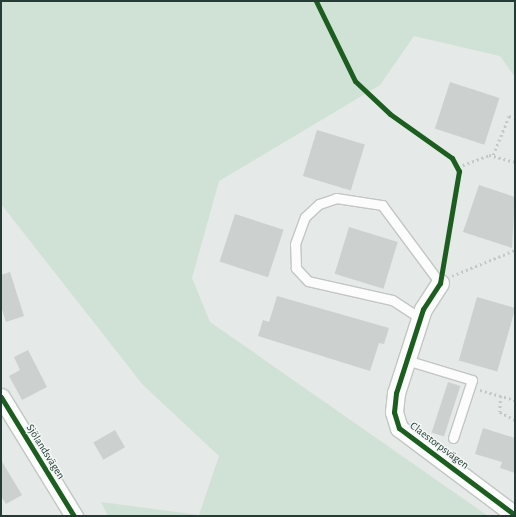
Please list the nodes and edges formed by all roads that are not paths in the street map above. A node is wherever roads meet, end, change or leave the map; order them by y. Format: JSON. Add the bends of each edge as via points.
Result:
{"nodes":[{"id":1,"x":440,"y":283,"type":"joint"},
{"id":2,"x":420,"y":318,"type":"junction"},
{"id":3,"x":406,"y":360,"type":"junction"},
{"id":4,"x":1,"y":397,"type":"edge"},
{"id":5,"x":453,"y":438,"type":"dead end"},
{"id":6,"x":515,"y":514,"type":"edge"},
{"id":7,"x":74,"y":516,"type":"edge"}],
"edges":[{"from":1,"to":2,"type":"street","name":"Claestorpsvägen"},
{"from":1,"to":2,"type":"lane","via":[[382,205],[336,198],[319,204],[305,217],[295,244],[296,268],[308,280],[392,300]]},
{"from":2,"to":3,"type":"street","name":"Claestorpsvägen"},
{"from":3,"to":5,"type":"lane","via":[[472,380]]},
{"from":3,"to":6,"type":"street","name":"Claestorpsvägen","via":[[396,393],[394,412],[399,428]]},
{"from":4,"to":7,"type":"street","name":"Sjölandsvägen"}]}
